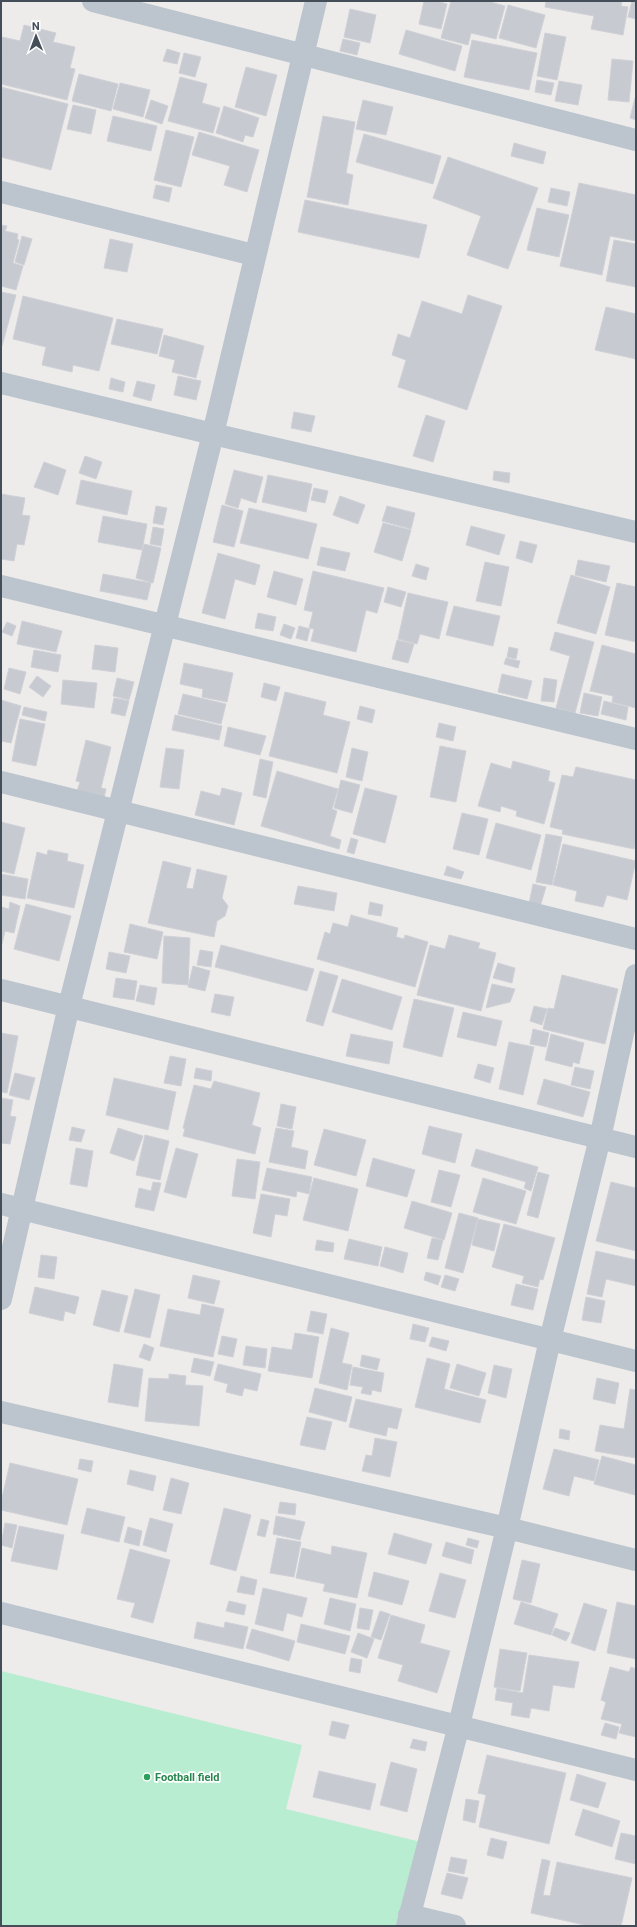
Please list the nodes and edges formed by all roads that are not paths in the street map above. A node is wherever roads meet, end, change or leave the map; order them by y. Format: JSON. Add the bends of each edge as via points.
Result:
{"nodes":[{"id":1,"x":93,"y":1,"type":"edge"},
{"id":2,"x":316,"y":1,"type":"edge"},
{"id":3,"x":303,"y":54,"type":"junction"},
{"id":4,"x":636,"y":140,"type":"edge"},
{"id":5,"x":1,"y":192,"type":"edge"},
{"id":6,"x":254,"y":255,"type":"junction"},
{"id":7,"x":1,"y":383,"type":"edge"},
{"id":8,"x":213,"y":434,"type":"junction"},
{"id":9,"x":636,"y":532,"type":"edge"},
{"id":10,"x":1,"y":586,"type":"edge"},
{"id":11,"x":164,"y":626,"type":"junction"},
{"id":12,"x":636,"y":738,"type":"edge"},
{"id":13,"x":1,"y":782,"type":"edge"},
{"id":14,"x":119,"y":812,"type":"junction"},
{"id":15,"x":636,"y":939,"type":"edge"},
{"id":16,"x":636,"y":975,"type":"edge"},
{"id":17,"x":1,"y":990,"type":"edge"},
{"id":18,"x":69,"y":1006,"type":"junction"},
{"id":19,"x":600,"y":1138,"type":"junction"},
{"id":20,"x":636,"y":1147,"type":"edge"},
{"id":21,"x":1,"y":1204,"type":"edge"},
{"id":22,"x":23,"y":1209,"type":"junction"},
{"id":23,"x":1,"y":1299,"type":"edge"},
{"id":24,"x":550,"y":1340,"type":"junction"},
{"id":25,"x":636,"y":1361,"type":"edge"},
{"id":26,"x":1,"y":1412,"type":"edge"},
{"id":27,"x":507,"y":1528,"type":"junction"},
{"id":28,"x":636,"y":1560,"type":"edge"},
{"id":29,"x":1,"y":1613,"type":"edge"},
{"id":30,"x":459,"y":1725,"type":"junction"},
{"id":31,"x":636,"y":1770,"type":"edge"},
{"id":32,"x":408,"y":1920,"type":"edge"},
{"id":33,"x":456,"y":1926,"type":"edge"}],
"edges":[{"from":1,"to":3,"type":"street"},
{"from":2,"to":3,"type":"street"},
{"from":3,"to":4,"type":"street"},
{"from":3,"to":6,"type":"street"},
{"from":5,"to":6,"type":"street"},
{"from":6,"to":8,"type":"street"},
{"from":7,"to":8,"type":"street"},
{"from":8,"to":9,"type":"street"},
{"from":8,"to":11,"type":"street"},
{"from":10,"to":11,"type":"street"},
{"from":11,"to":12,"type":"street"},
{"from":11,"to":14,"type":"street"},
{"from":13,"to":14,"type":"street"},
{"from":14,"to":15,"type":"street"},
{"from":14,"to":18,"type":"street"},
{"from":16,"to":19,"type":"street"},
{"from":17,"to":18,"type":"street"},
{"from":18,"to":19,"type":"street"},
{"from":18,"to":22,"type":"street"},
{"from":19,"to":20,"type":"street"},
{"from":19,"to":24,"type":"street"},
{"from":21,"to":22,"type":"street"},
{"from":22,"to":23,"type":"street"},
{"from":22,"to":24,"type":"street"},
{"from":24,"to":25,"type":"street"},
{"from":24,"to":27,"type":"street"},
{"from":26,"to":27,"type":"street"},
{"from":27,"to":28,"type":"street"},
{"from":27,"to":30,"type":"street"},
{"from":29,"to":30,"type":"street"},
{"from":30,"to":31,"type":"street"},
{"from":30,"to":32,"type":"street"},
{"from":32,"to":33,"type":"street"}]}
